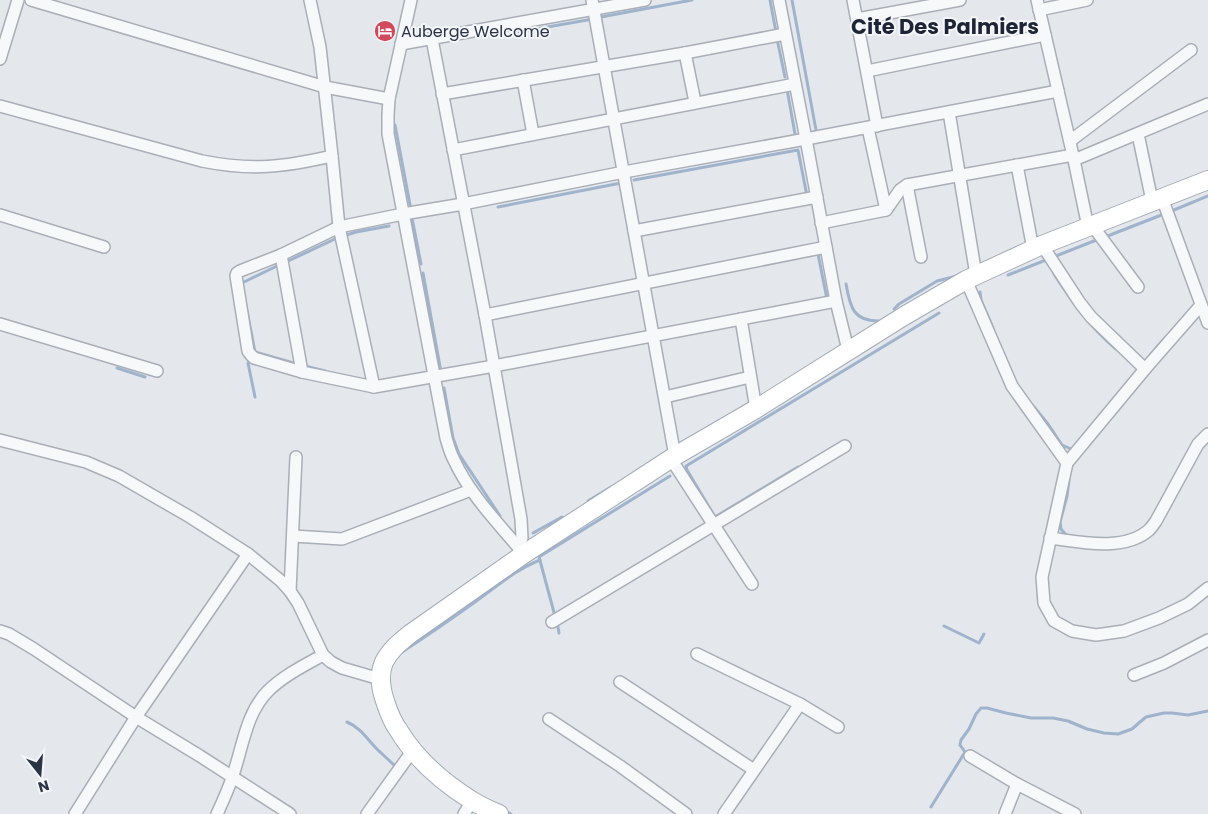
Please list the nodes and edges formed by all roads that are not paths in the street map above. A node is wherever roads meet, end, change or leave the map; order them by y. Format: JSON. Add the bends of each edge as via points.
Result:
{"nodes":[{"id":1,"x":18,"y":0,"type":"edge"},
{"id":2,"x":31,"y":0,"type":"edge"},
{"id":3,"x":310,"y":0,"type":"edge"},
{"id":4,"x":411,"y":0,"type":"edge"},
{"id":5,"x":645,"y":0,"type":"edge"},
{"id":6,"x":778,"y":0,"type":"edge"},
{"id":7,"x":853,"y":0,"type":"edge"},
{"id":8,"x":960,"y":0,"type":"edge"},
{"id":9,"x":1087,"y":0,"type":"edge"},
{"id":10,"x":593,"y":4,"type":"edge"},
{"id":11,"x":1038,"y":5,"type":"edge"},
{"id":12,"x":857,"y":19,"type":"junction"},
{"id":13,"x":785,"y":34,"type":"junction"},
{"id":14,"x":1045,"y":35,"type":"junction"},
{"id":15,"x":432,"y":38,"type":"junction"},
{"id":16,"x":401,"y":44,"type":"junction"},
{"id":17,"x":1191,"y":50,"type":"dead end"},
{"id":18,"x":685,"y":53,"type":"junction"},
{"id":19,"x":0,"y":60,"type":"edge"},
{"id":20,"x":605,"y":66,"type":"junction"},
{"id":21,"x":867,"y":71,"type":"junction"},
{"id":22,"x":523,"y":80,"type":"junction"},
{"id":23,"x":795,"y":84,"type":"junction"},
{"id":24,"x":325,"y":87,"type":"junction"},
{"id":25,"x":1058,"y":91,"type":"junction"},
{"id":26,"x":442,"y":94,"type":"junction"},
{"id":27,"x":389,"y":99,"type":"junction"},
{"id":28,"x":695,"y":102,"type":"junction"},
{"id":29,"x":1208,"y":104,"type":"edge"},
{"id":30,"x":0,"y":106,"type":"edge"},
{"id":31,"x":950,"y":112,"type":"junction"},
{"id":32,"x":614,"y":119,"type":"junction"},
{"id":33,"x":873,"y":127,"type":"junction"},
{"id":34,"x":533,"y":134,"type":"junction"},
{"id":35,"x":1138,"y":134,"type":"junction"},
{"id":36,"x":806,"y":139,"type":"junction"},
{"id":37,"x":1070,"y":141,"type":"junction"},
{"id":38,"x":453,"y":150,"type":"junction"},
{"id":39,"x":332,"y":156,"type":"junction"},
{"id":40,"x":1074,"y":157,"type":"junction"},
{"id":41,"x":1017,"y":165,"type":"junction"},
{"id":42,"x":624,"y":172,"type":"junction"},
{"id":43,"x":960,"y":176,"type":"junction"},
{"id":44,"x":1208,"y":180,"type":"edge"},
{"id":45,"x":906,"y":185,"type":"junction"},
{"id":46,"x":817,"y":197,"type":"junction"},
{"id":47,"x":1157,"y":199,"type":"junction"},
{"id":48,"x":463,"y":204,"type":"junction"},
{"id":49,"x":886,"y":210,"type":"junction"},
{"id":50,"x":403,"y":214,"type":"junction"},
{"id":51,"x":0,"y":215,"type":"edge"},
{"id":52,"x":821,"y":223,"type":"junction"},
{"id":53,"x":1090,"y":226,"type":"junction"},
{"id":54,"x":340,"y":227,"type":"junction"},
{"id":55,"x":634,"y":231,"type":"junction"},
{"id":56,"x":104,"y":247,"type":"dead end"},
{"id":57,"x":826,"y":247,"type":"junction"},
{"id":58,"x":1038,"y":247,"type":"junction"},
{"id":59,"x":280,"y":255,"type":"junction"},
{"id":60,"x":921,"y":257,"type":"dead end"},
{"id":61,"x":971,"y":277,"type":"junction"},
{"id":62,"x":644,"y":284,"type":"junction"},
{"id":63,"x":1138,"y":287,"type":"dead end"},
{"id":64,"x":836,"y":301,"type":"junction"},
{"id":65,"x":1201,"y":306,"type":"junction"},
{"id":66,"x":485,"y":314,"type":"junction"},
{"id":67,"x":741,"y":319,"type":"junction"},
{"id":68,"x":1208,"y":323,"type":"edge"},
{"id":69,"x":0,"y":324,"type":"edge"},
{"id":70,"x":653,"y":335,"type":"junction"},
{"id":71,"x":848,"y":350,"type":"junction"},
{"id":72,"x":494,"y":366,"type":"junction"},
{"id":73,"x":1145,"y":369,"type":"junction"},
{"id":74,"x":157,"y":371,"type":"dead end"},
{"id":75,"x":302,"y":372,"type":"junction"},
{"id":76,"x":434,"y":376,"type":"junction"},
{"id":77,"x":750,"y":377,"type":"junction"},
{"id":78,"x":374,"y":387,"type":"junction"},
{"id":79,"x":665,"y":396,"type":"junction"},
{"id":80,"x":756,"y":409,"type":"junction"},
{"id":81,"x":1208,"y":434,"type":"edge"},
{"id":82,"x":0,"y":440,"type":"edge"},
{"id":83,"x":845,"y":446,"type":"dead end"},
{"id":84,"x":673,"y":457,"type":"junction"},
{"id":85,"x":296,"y":458,"type":"dead end"},
{"id":86,"x":1067,"y":463,"type":"junction"},
{"id":87,"x":471,"y":490,"type":"junction"},
{"id":88,"x":714,"y":525,"type":"junction"},
{"id":89,"x":292,"y":536,"type":"junction"},
{"id":90,"x":1050,"y":538,"type":"junction"},
{"id":91,"x":521,"y":550,"type":"junction"},
{"id":92,"x":248,"y":554,"type":"junction"},
{"id":93,"x":752,"y":584,"type":"dead end"},
{"id":94,"x":1208,"y":588,"type":"edge"},
{"id":95,"x":290,"y":591,"type":"junction"},
{"id":96,"x":552,"y":622,"type":"dead end"},
{"id":97,"x":0,"y":631,"type":"edge"},
{"id":98,"x":1208,"y":640,"type":"edge"},
{"id":99,"x":696,"y":654,"type":"dead end"},
{"id":100,"x":323,"y":655,"type":"junction"},
{"id":101,"x":1134,"y":675,"type":"dead end"},
{"id":102,"x":380,"y":679,"type":"junction"},
{"id":103,"x":620,"y":682,"type":"dead end"},
{"id":104,"x":800,"y":704,"type":"junction"},
{"id":105,"x":136,"y":717,"type":"junction"},
{"id":106,"x":549,"y":719,"type":"dead end"},
{"id":107,"x":838,"y":726,"type":"dead end"},
{"id":108,"x":413,"y":750,"type":"junction"},
{"id":109,"x":970,"y":756,"type":"dead end"},
{"id":110,"x":754,"y":770,"type":"junction"},
{"id":111,"x":233,"y":777,"type":"junction"},
{"id":112,"x":1017,"y":784,"type":"junction"},
{"id":113,"x":468,"y":808,"type":"edge"},
{"id":114,"x":729,"y":813,"type":"edge"},
{"id":115,"x":74,"y":814,"type":"edge"},
{"id":116,"x":217,"y":814,"type":"edge"},
{"id":117,"x":290,"y":814,"type":"edge"},
{"id":118,"x":367,"y":814,"type":"edge"},
{"id":119,"x":499,"y":814,"type":"edge"},
{"id":120,"x":686,"y":814,"type":"edge"},
{"id":121,"x":1005,"y":814,"type":"edge"},
{"id":122,"x":1075,"y":814,"type":"edge"}],
"edges":[{"from":1,"to":19,"type":"street"},
{"from":2,"to":24,"type":"street"},
{"from":3,"to":24,"type":"street"},
{"from":4,"to":16,"type":"street"},
{"from":5,"to":10,"type":"street"},
{"from":6,"to":13,"type":"street"},
{"from":7,"to":12,"type":"street"},
{"from":8,"to":12,"type":"street"},
{"from":9,"to":11,"type":"street"},
{"from":10,"to":15,"type":"street"},
{"from":10,"to":20,"type":"street"},
{"from":11,"to":14,"type":"street"},
{"from":12,"to":21,"type":"street"},
{"from":13,"to":18,"type":"street"},
{"from":13,"to":23,"type":"street"},
{"from":14,"to":21,"type":"street"},
{"from":14,"to":25,"type":"street"},
{"from":15,"to":16,"type":"street"},
{"from":15,"to":26,"type":"street"},
{"from":16,"to":27,"type":"street"},
{"from":17,"to":37,"type":"street"},
{"from":18,"to":20,"type":"street"},
{"from":18,"to":28,"type":"street"},
{"from":20,"to":22,"type":"street"},
{"from":20,"to":32,"type":"street"},
{"from":21,"to":33,"type":"street"},
{"from":22,"to":26,"type":"street"},
{"from":22,"to":34,"type":"street"},
{"from":23,"to":28,"type":"street"},
{"from":23,"to":36,"type":"street"},
{"from":24,"to":27,"type":"street"},
{"from":24,"to":39,"type":"street"},
{"from":25,"to":31,"type":"street"},
{"from":25,"to":37,"type":"street"},
{"from":26,"to":38,"type":"street"},
{"from":27,"to":50,"type":"street","via":[[388,134]]},
{"from":28,"to":32,"type":"street"},
{"from":29,"to":35,"type":"street"},
{"from":30,"to":39,"type":"street","via":[[223,165],[269,167]]},
{"from":31,"to":33,"type":"street"},
{"from":31,"to":43,"type":"street"},
{"from":32,"to":34,"type":"street"},
{"from":32,"to":42,"type":"street"},
{"from":33,"to":36,"type":"street"},
{"from":33,"to":49,"type":"street"},
{"from":34,"to":38,"type":"street"},
{"from":35,"to":40,"type":"street"},
{"from":35,"to":47,"type":"street"},
{"from":36,"to":42,"type":"street"},
{"from":36,"to":46,"type":"street"},
{"from":37,"to":40,"type":"street"},
{"from":38,"to":48,"type":"street"},
{"from":39,"to":54,"type":"street"},
{"from":40,"to":41,"type":"street"},
{"from":40,"to":53,"type":"street"},
{"from":41,"to":43,"type":"street"},
{"from":41,"to":58,"type":"street"},
{"from":42,"to":48,"type":"street"},
{"from":42,"to":55,"type":"street"},
{"from":43,"to":45,"type":"street"},
{"from":43,"to":61,"type":"street"},
{"from":44,"to":47,"type":"main road"},
{"from":45,"to":49,"type":"street"},
{"from":45,"to":60,"type":"street"},
{"from":46,"to":52,"type":"street"},
{"from":46,"to":55,"type":"street"},
{"from":47,"to":53,"type":"main road"},
{"from":47,"to":65,"type":"street"},
{"from":48,"to":50,"type":"street"},
{"from":48,"to":66,"type":"street"},
{"from":49,"to":52,"type":"street"},
{"from":50,"to":54,"type":"street"},
{"from":50,"to":76,"type":"street"},
{"from":51,"to":56,"type":"street"},
{"from":52,"to":57,"type":"street"},
{"from":53,"to":58,"type":"main road"},
{"from":53,"to":63,"type":"street"},
{"from":54,"to":59,"type":"street"},
{"from":54,"to":78,"type":"street"},
{"from":55,"to":62,"type":"street"},
{"from":57,"to":62,"type":"street"},
{"from":57,"to":64,"type":"street"},
{"from":58,"to":61,"type":"main road"},
{"from":58,"to":73,"type":"street","via":[[1091,317]]},
{"from":59,"to":75,"type":"street"},
{"from":59,"to":75,"type":"street","via":[[236,276],[248,351],[254,358]]},
{"from":61,"to":71,"type":"main road"},
{"from":61,"to":86,"type":"street","via":[[1012,386]]},
{"from":62,"to":66,"type":"street"},
{"from":62,"to":70,"type":"street"},
{"from":64,"to":67,"type":"street"},
{"from":64,"to":71,"type":"street"},
{"from":65,"to":68,"type":"street"},
{"from":65,"to":73,"type":"street"},
{"from":66,"to":72,"type":"street"},
{"from":67,"to":70,"type":"street"},
{"from":67,"to":77,"type":"street"},
{"from":69,"to":74,"type":"street"},
{"from":70,"to":72,"type":"street"},
{"from":70,"to":79,"type":"street"},
{"from":71,"to":80,"type":"main road"},
{"from":72,"to":76,"type":"street"},
{"from":72,"to":91,"type":"street","via":[[521,519]]},
{"from":73,"to":86,"type":"street"},
{"from":75,"to":78,"type":"street"},
{"from":76,"to":78,"type":"street"},
{"from":76,"to":87,"type":"street","via":[[446,438]]},
{"from":77,"to":79,"type":"street"},
{"from":77,"to":80,"type":"street"},
{"from":79,"to":84,"type":"street"},
{"from":80,"to":84,"type":"main road"},
{"from":81,"to":90,"type":"street","via":[[1198,444],[1156,521],[1137,538],[1090,544]]},
{"from":82,"to":92,"type":"street","via":[[86,462],[119,476],[190,516]]},
{"from":83,"to":88,"type":"street"},
{"from":84,"to":88,"type":"street"},
{"from":84,"to":91,"type":"main road"},
{"from":85,"to":89,"type":"street"},
{"from":86,"to":90,"type":"street"},
{"from":87,"to":89,"type":"street","via":[[342,539]]},
{"from":87,"to":91,"type":"street"},
{"from":88,"to":93,"type":"street"},
{"from":88,"to":96,"type":"street"},
{"from":89,"to":95,"type":"street"},
{"from":90,"to":94,"type":"street","via":[[1042,577],[1044,603],[1054,622],[1072,632],[1096,634],[1124,630],[1188,604]]},
{"from":91,"to":102,"type":"main road","via":[[391,651]]},
{"from":92,"to":95,"type":"street"},
{"from":92,"to":105,"type":"street"},
{"from":95,"to":100,"type":"street"},
{"from":97,"to":105,"type":"street","via":[[34,649]]},
{"from":98,"to":101,"type":"street"},
{"from":99,"to":104,"type":"street"},
{"from":100,"to":102,"type":"street","via":[[342,668]]},
{"from":100,"to":111,"type":"street","via":[[280,681],[259,701],[251,715]]},
{"from":102,"to":108,"type":"main road","via":[[390,714]]},
{"from":103,"to":110,"type":"street"},
{"from":104,"to":107,"type":"street"},
{"from":104,"to":110,"type":"street"},
{"from":105,"to":111,"type":"street"},
{"from":105,"to":115,"type":"street"},
{"from":106,"to":120,"type":"street"},
{"from":108,"to":113,"type":"main road"},
{"from":108,"to":118,"type":"street"},
{"from":109,"to":112,"type":"street"},
{"from":110,"to":114,"type":"street"},
{"from":111,"to":116,"type":"street"},
{"from":111,"to":117,"type":"street"},
{"from":112,"to":121,"type":"street"},
{"from":112,"to":122,"type":"street"},
{"from":113,"to":119,"type":"main road"}]}
